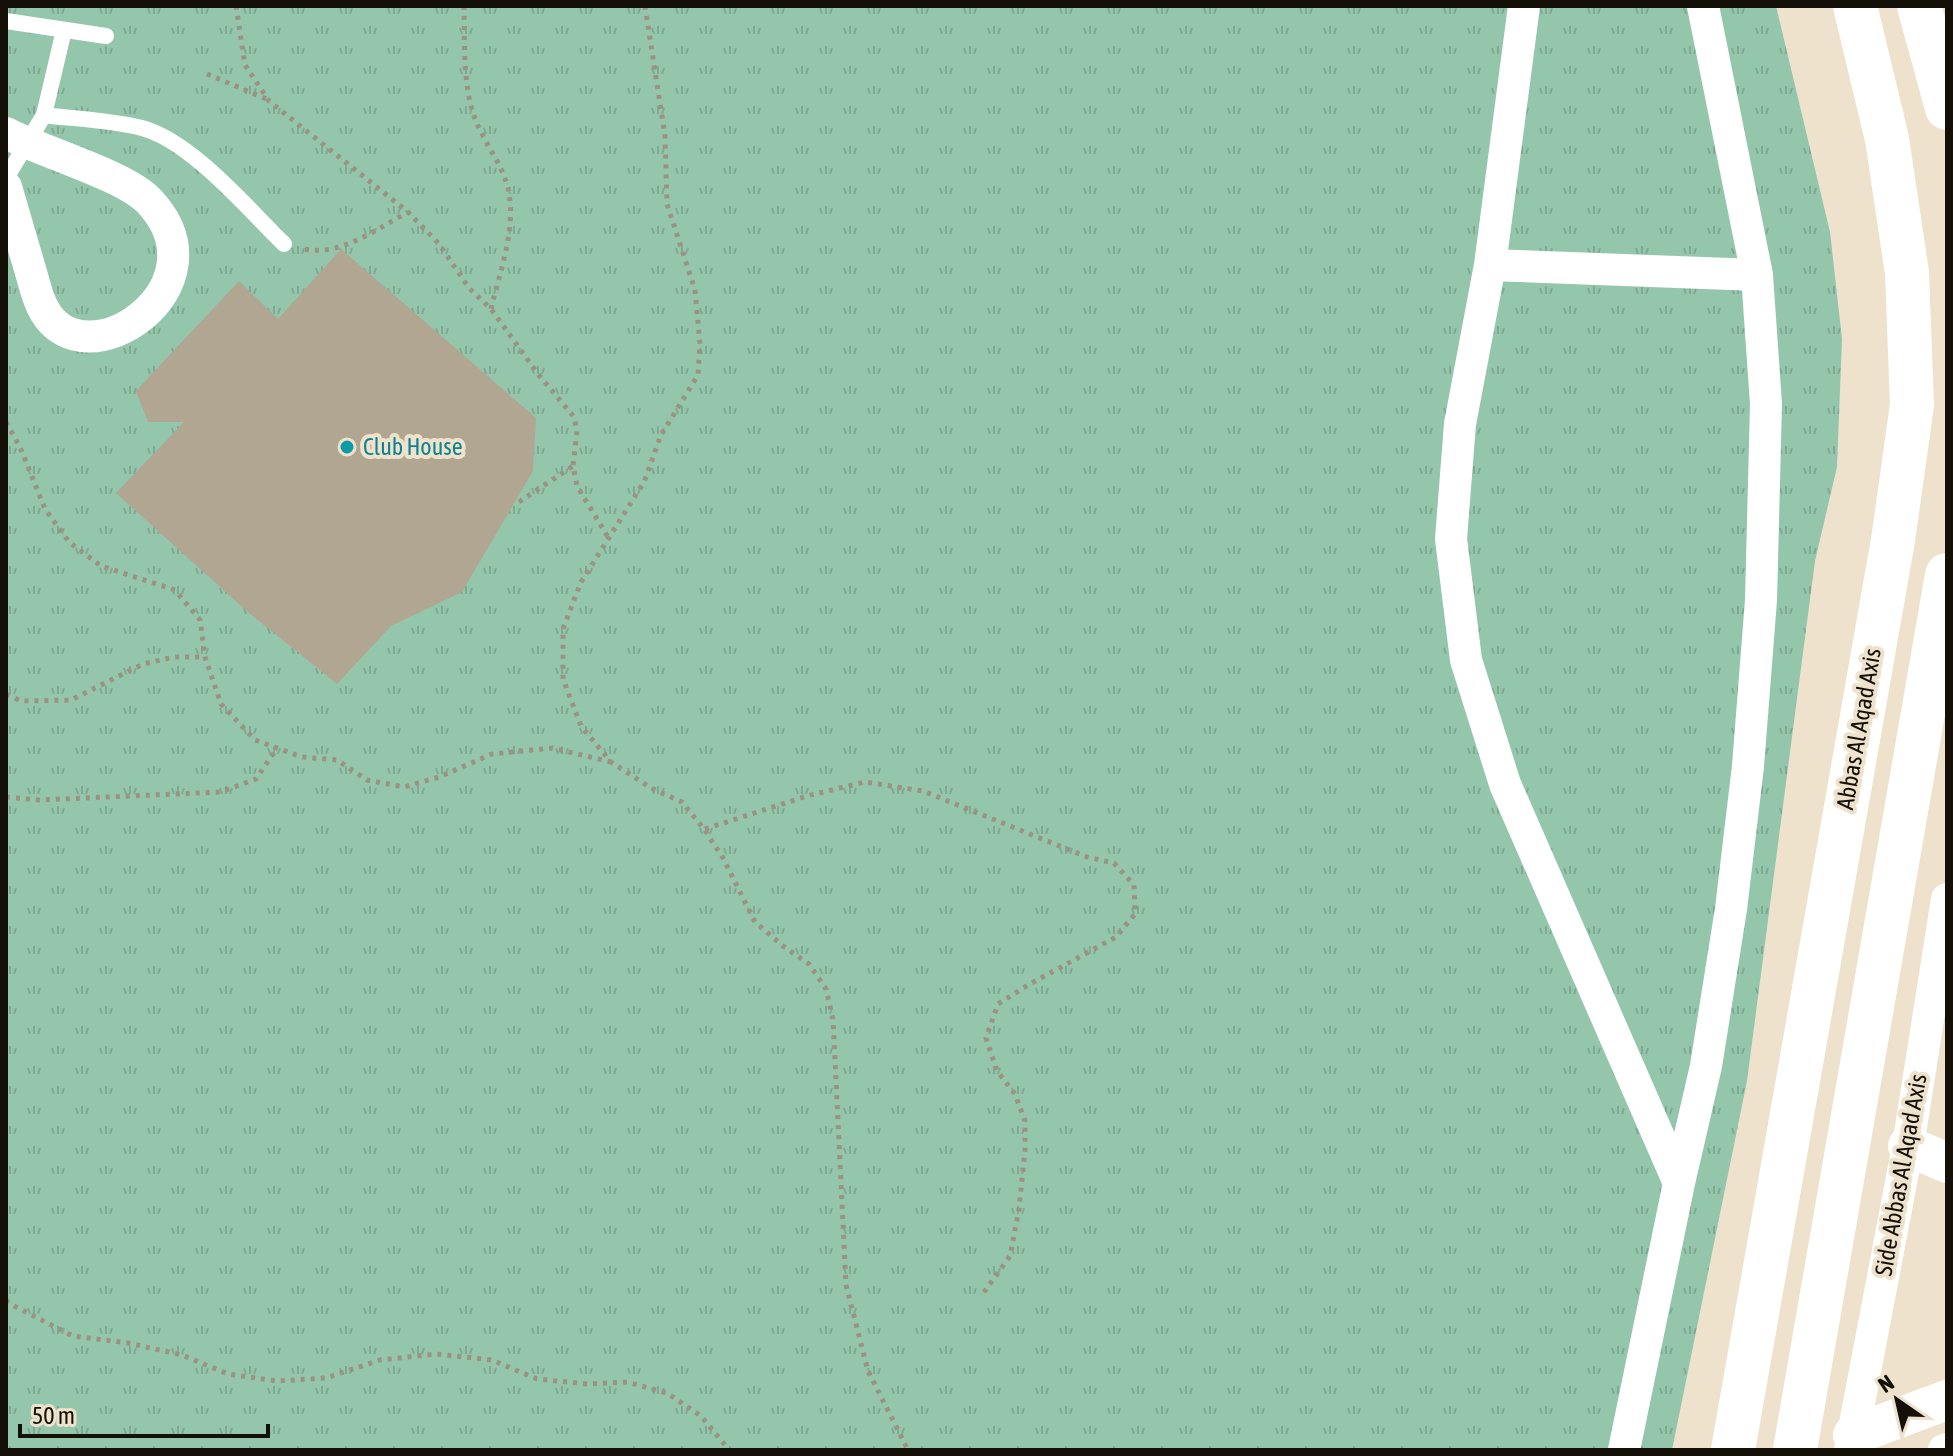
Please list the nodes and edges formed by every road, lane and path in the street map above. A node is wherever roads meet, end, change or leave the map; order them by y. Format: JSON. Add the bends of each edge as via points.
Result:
{"nodes":[{"id":1,"x":236,"y":6,"type":"edge"},
{"id":2,"x":464,"y":6,"type":"edge"},
{"id":3,"x":645,"y":6,"type":"edge"},
{"id":4,"x":1524,"y":6,"type":"edge"},
{"id":5,"x":1703,"y":6,"type":"edge"},
{"id":6,"x":1855,"y":6,"type":"edge"},
{"id":7,"x":1919,"y":6,"type":"edge"},
{"id":8,"x":6,"y":21,"type":"edge"},
{"id":9,"x":64,"y":30,"type":"junction"},
{"id":10,"x":106,"y":36,"type":"dead end"},
{"id":11,"x":207,"y":74,"type":"dead end"},
{"id":12,"x":269,"y":101,"type":"junction"},
{"id":13,"x":1947,"y":108,"type":"edge"},
{"id":14,"x":44,"y":115,"type":"junction"},
{"id":15,"x":16,"y":138,"type":"edge"},
{"id":16,"x":6,"y":178,"type":"edge"},
{"id":17,"x":6,"y":187,"type":"edge"},
{"id":18,"x":408,"y":212,"type":"junction"},
{"id":19,"x":284,"y":244,"type":"joint"},
{"id":20,"x":1490,"y":265,"type":"junction"},
{"id":21,"x":1757,"y":275,"type":"junction"},
{"id":22,"x":491,"y":309,"type":"junction"},
{"id":23,"x":6,"y":422,"type":"edge"},
{"id":24,"x":573,"y":466,"type":"junction"},
{"id":25,"x":519,"y":502,"type":"dead end"},
{"id":26,"x":608,"y":538,"type":"junction"},
{"id":27,"x":1947,"y":575,"type":"edge"},
{"id":28,"x":205,"y":657,"type":"junction"},
{"id":29,"x":6,"y":694,"type":"edge"},
{"id":30,"x":277,"y":748,"type":"junction"},
{"id":31,"x":611,"y":762,"type":"junction"},
{"id":32,"x":6,"y":797,"type":"edge"},
{"id":33,"x":704,"y":829,"type":"junction"},
{"id":34,"x":1947,"y":899,"type":"edge"},
{"id":35,"x":1936,"y":1043,"type":"edge"},
{"id":36,"x":1908,"y":1146,"type":"junction"},
{"id":37,"x":1947,"y":1163,"type":"edge"},
{"id":38,"x":1679,"y":1183,"type":"junction"},
{"id":39,"x":982,"y":1295,"type":"dead end"},
{"id":40,"x":6,"y":1300,"type":"edge"},
{"id":41,"x":1947,"y":1400,"type":"edge"},
{"id":42,"x":1851,"y":1442,"type":"edge"},
{"id":43,"x":729,"y":1450,"type":"edge"},
{"id":44,"x":908,"y":1450,"type":"edge"},
{"id":45,"x":1624,"y":1450,"type":"edge"},
{"id":46,"x":1733,"y":1450,"type":"edge"},
{"id":47,"x":1795,"y":1450,"type":"edge"}],
"edges":[{"from":1,"to":12,"type":"path","via":[[245,65]]},
{"from":2,"to":22,"type":"path","via":[[467,84],[476,121],[508,188],[510,225]]},
{"from":3,"to":26,"type":"path","via":[[665,136],[667,204],[695,290],[698,375],[670,417],[644,482]]},
{"from":4,"to":20,"type":"street"},
{"from":5,"to":21,"type":"street"},
{"from":6,"to":46,"type":"main road","name":"Abbas Al Aqad Axis","via":[[1887,139],[1907,273],[1912,405],[1893,540]]},
{"from":7,"to":13,"type":"main road"},
{"from":8,"to":9,"type":"lane"},
{"from":9,"to":10,"type":"lane"},
{"from":9,"to":14,"type":"lane"},
{"from":11,"to":12,"type":"path"},
{"from":12,"to":18,"type":"path"},
{"from":14,"to":15,"type":"lane"},
{"from":14,"to":19,"type":"lane","via":[[143,128],[173,141]]},
{"from":15,"to":16,"type":"lane"},
{"from":15,"to":17,"type":"street","via":[[148,199],[166,223],[173,247],[173,271],[163,294],[127,327],[106,336],[82,336],[60,327],[44,311]]},
{"from":18,"to":19,"type":"path","via":[[354,241],[320,252]]},
{"from":18,"to":22,"type":"path"},
{"from":20,"to":21,"type":"street"},
{"from":20,"to":38,"type":"street","via":[[1460,424],[1451,539],[1466,660],[1505,784]]},
{"from":21,"to":38,"type":"street","via":[[1766,404],[1761,600],[1748,766],[1706,1066]]},
{"from":22,"to":24,"type":"path","via":[[574,417]]},
{"from":23,"to":28,"type":"path","via":[[45,509],[69,542],[101,566],[175,590],[200,620]]},
{"from":24,"to":25,"type":"path"},
{"from":24,"to":26,"type":"path","via":[[577,486]]},
{"from":26,"to":31,"type":"path","via":[[581,582],[563,629],[563,679],[581,726]]},
{"from":27,"to":47,"type":"main road"},
{"from":28,"to":29,"type":"path","via":[[143,664],[71,700],[21,701]]},
{"from":28,"to":30,"type":"path","via":[[221,704],[255,740]]},
{"from":30,"to":31,"type":"path","via":[[337,760],[367,780],[404,787],[492,754],[552,748]]},
{"from":30,"to":32,"type":"path","via":[[256,779],[221,792]]},
{"from":31,"to":33,"type":"path","via":[[682,802]]},
{"from":33,"to":39,"type":"path","via":[[865,782],[923,791],[1114,863],[1134,885],[1135,914],[1116,937],[998,1004],[986,1038],[997,1071],[1015,1094],[1025,1121],[1025,1150],[1010,1256]]},
{"from":33,"to":44,"type":"path","via":[[755,922],[809,964],[826,989],[833,1019],[846,1285],[868,1371]]},
{"from":34,"to":35,"type":"street","name":"Side Abbas Al Aqad Axis"},
{"from":35,"to":36,"type":"street","name":"Side Abbas Al Aqad Axis"},
{"from":36,"to":37,"type":"street"},
{"from":36,"to":42,"type":"street","name":"Side Abbas Al Aqad Axis"},
{"from":38,"to":45,"type":"street"},
{"from":40,"to":43,"type":"path","via":[[73,1336],[128,1343],[182,1355],[228,1374],[277,1381],[326,1378],[380,1360],[436,1354],[492,1360],[537,1379],[627,1382],[667,1393],[690,1408]]},
{"from":41,"to":42,"type":"street"}]}
